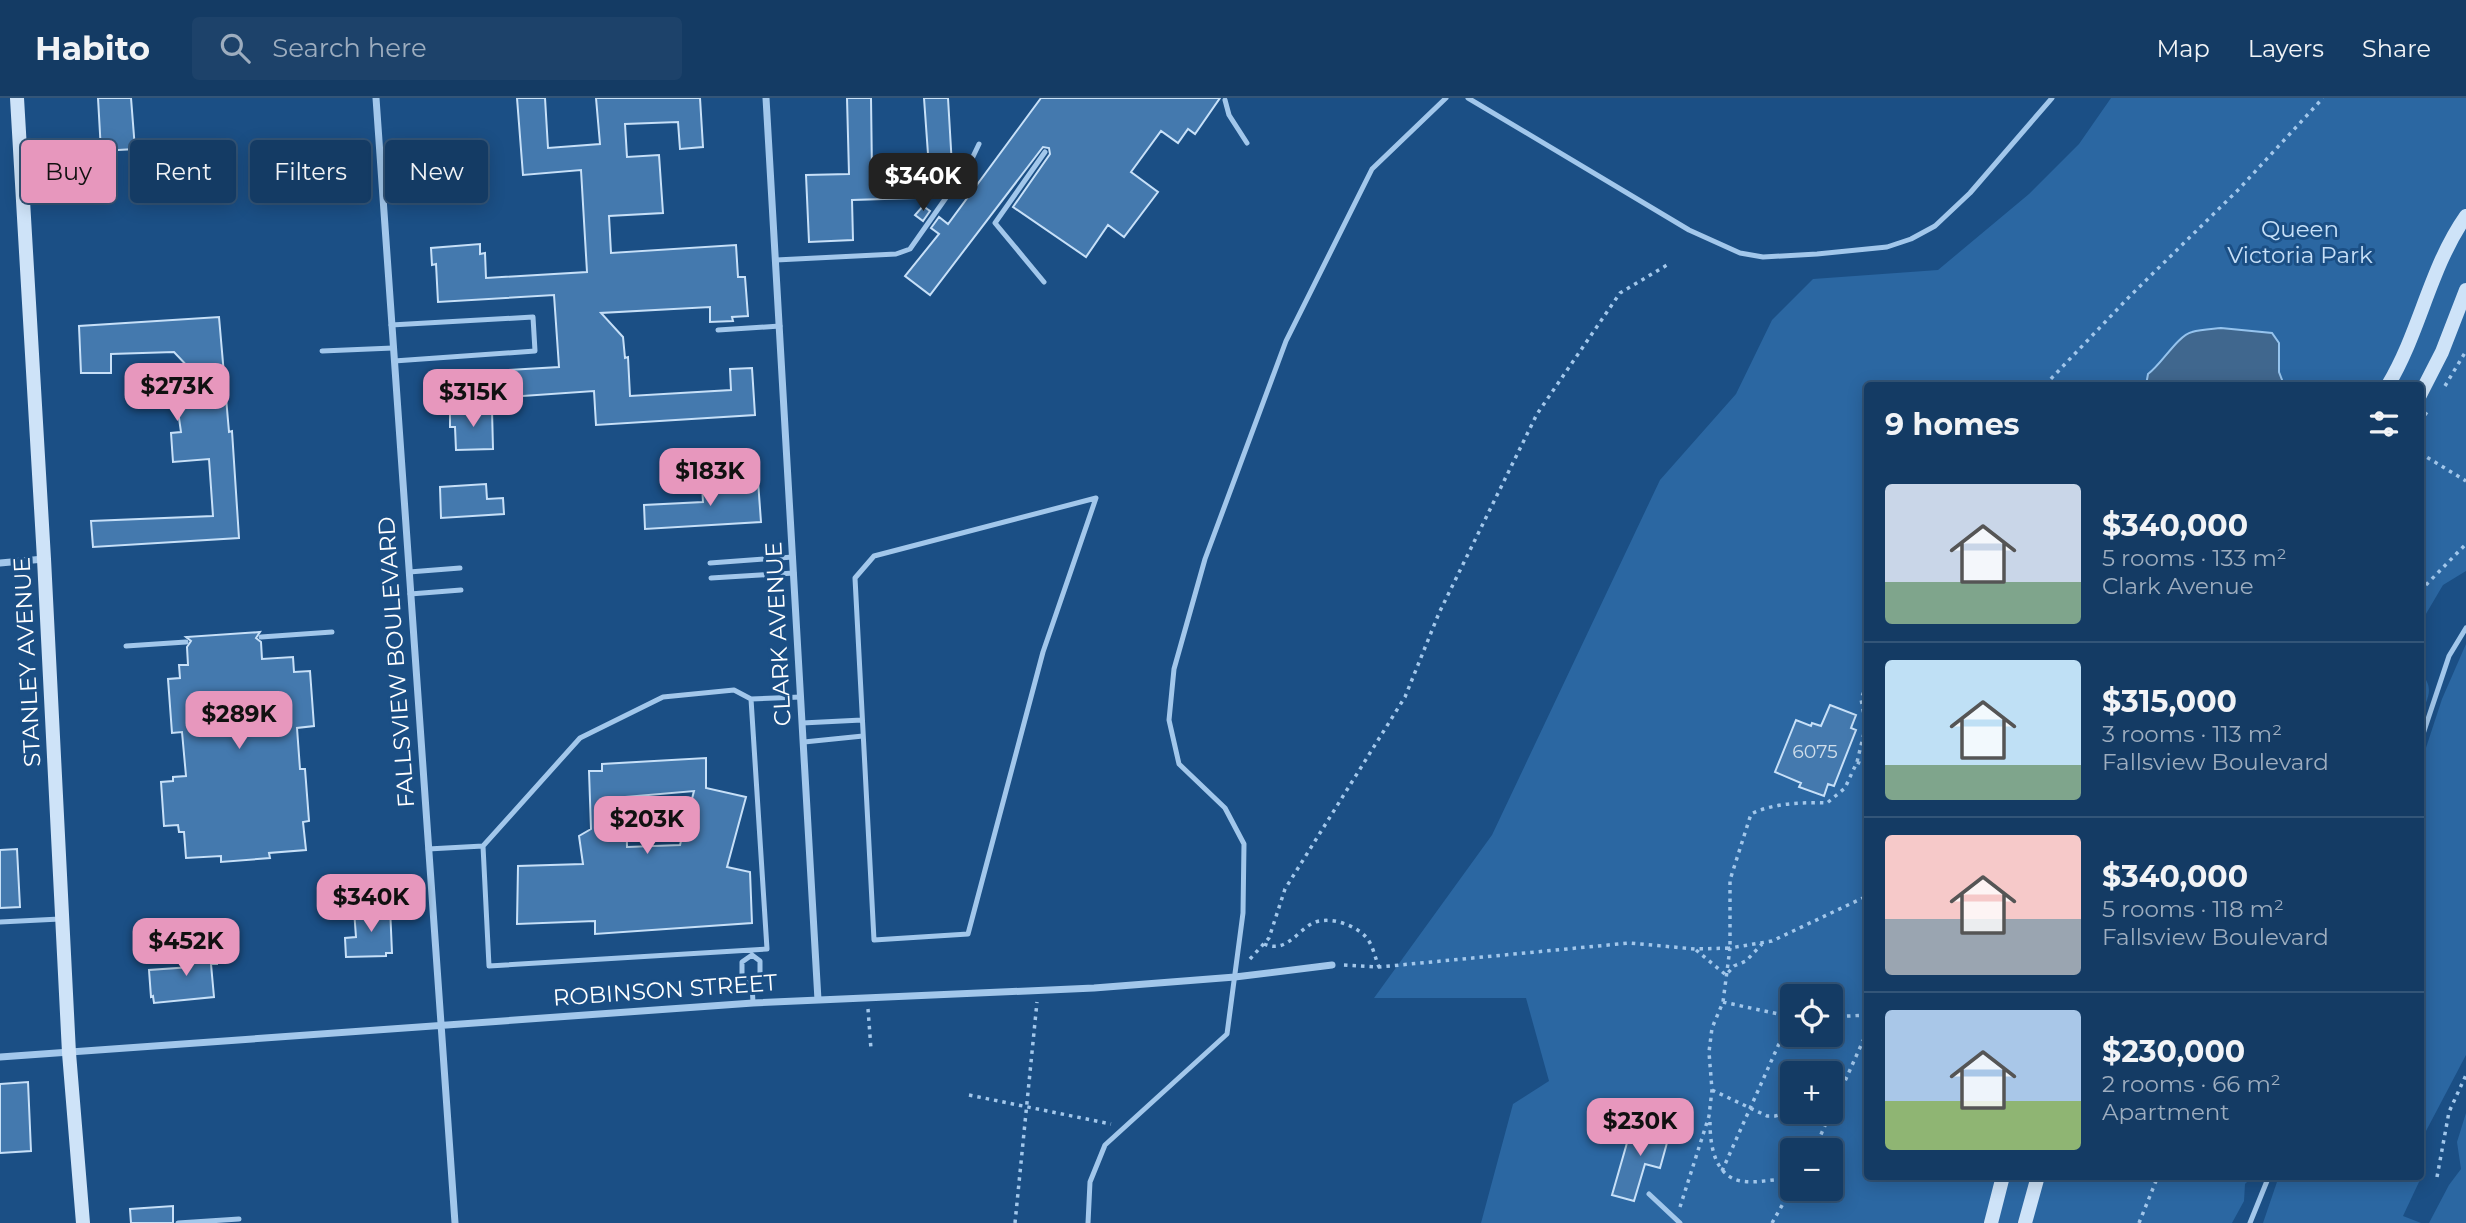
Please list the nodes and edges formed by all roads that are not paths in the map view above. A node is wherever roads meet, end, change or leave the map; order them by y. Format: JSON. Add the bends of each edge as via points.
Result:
{"nodes":[{"id":1,"x":17,"y":98,"type":"edge"},
{"id":2,"x":376,"y":98,"type":"edge"},
{"id":3,"x":766,"y":98,"type":"edge"},
{"id":4,"x":1446,"y":98,"type":"edge"},
{"id":5,"x":1468,"y":98,"type":"edge"},
{"id":6,"x":2052,"y":98,"type":"edge"},
{"id":7,"x":1225,"y":100,"type":"edge"},
{"id":8,"x":1247,"y":143,"type":"dead end"},
{"id":9,"x":979,"y":144,"type":"dead end"},
{"id":10,"x":1045,"y":152,"type":"dead end"},
{"id":11,"x":2465,"y":217,"type":"edge"},
{"id":12,"x":776,"y":260,"type":"junction"},
{"id":13,"x":1044,"y":282,"type":"dead end"},
{"id":14,"x":2466,"y":290,"type":"edge"},
{"id":15,"x":391,"y":325,"type":"junction"},
{"id":16,"x":780,"y":326,"type":"junction"},
{"id":17,"x":718,"y":330,"type":"dead end"},
{"id":18,"x":393,"y":348,"type":"junction"},
{"id":19,"x":322,"y":351,"type":"dead end"},
{"id":20,"x":394,"y":361,"type":"junction"},
{"id":21,"x":2390,"y":382,"type":"edge"},
{"id":22,"x":2424,"y":387,"type":"edge"},
{"id":23,"x":793,"y":557,"type":"junction"},
{"id":24,"x":44,"y":559,"type":"junction"},
{"id":25,"x":0,"y":563,"type":"edge"},
{"id":26,"x":710,"y":563,"type":"dead end"},
{"id":27,"x":460,"y":568,"type":"dead end"},
{"id":28,"x":409,"y":572,"type":"junction"},
{"id":29,"x":794,"y":573,"type":"junction"},
{"id":30,"x":711,"y":578,"type":"dead end"},
{"id":31,"x":461,"y":590,"type":"dead end"},
{"id":32,"x":410,"y":594,"type":"junction"},
{"id":33,"x":2466,"y":628,"type":"edge"},
{"id":34,"x":332,"y":632,"type":"dead end"},
{"id":35,"x":261,"y":637,"type":"dead end"},
{"id":36,"x":187,"y":642,"type":"dead end"},
{"id":37,"x":126,"y":646,"type":"dead end"},
{"id":38,"x":801,"y":697,"type":"junction"},
{"id":39,"x":751,"y":699,"type":"junction"},
{"id":40,"x":862,"y":720,"type":"junction"},
{"id":41,"x":802,"y":723,"type":"junction"},
{"id":42,"x":2424,"y":731,"type":"edge"},
{"id":43,"x":863,"y":736,"type":"junction"},
{"id":44,"x":804,"y":741,"type":"junction"},
{"id":45,"x":483,"y":846,"type":"junction"},
{"id":46,"x":428,"y":849,"type":"junction"},
{"id":47,"x":63,"y":919,"type":"junction"},
{"id":48,"x":0,"y":922,"type":"edge"},
{"id":49,"x":751,"y":953,"type":"junction"},
{"id":50,"x":1332,"y":965,"type":"road end"},
{"id":51,"x":1235,"y":977,"type":"junction"},
{"id":52,"x":752,"y":983,"type":"junction"},
{"id":53,"x":818,"y":1000,"type":"junction"},
{"id":54,"x":753,"y":1003,"type":"junction"},
{"id":55,"x":440,"y":1024,"type":"junction"},
{"id":56,"x":69,"y":1053,"type":"junction"},
{"id":57,"x":0,"y":1056,"type":"edge"},
{"id":58,"x":2002,"y":1180,"type":"edge"},
{"id":59,"x":2037,"y":1180,"type":"edge"},
{"id":60,"x":2267,"y":1180,"type":"edge"},
{"id":61,"x":1649,"y":1194,"type":"dead end"},
{"id":62,"x":239,"y":1219,"type":"dead end"},
{"id":63,"x":1678,"y":1221,"type":"edge"},
{"id":64,"x":83,"y":1223,"type":"edge"},
{"id":65,"x":178,"y":1223,"type":"edge"},
{"id":66,"x":455,"y":1223,"type":"edge"},
{"id":67,"x":1088,"y":1223,"type":"edge"},
{"id":68,"x":1990,"y":1223,"type":"edge"},
{"id":69,"x":2025,"y":1223,"type":"edge"},
{"id":70,"x":2250,"y":1223,"type":"edge"}],
"edges":[{"from":1,"to":24,"type":"main road","name":"STANLEY AVENUE"},
{"from":2,"to":15,"type":"street","name":"FALLSVIEW BOULEVARD"},
{"from":3,"to":12,"type":"street","name":"CLARK AVENUE"},
{"from":4,"to":51,"type":"lane","via":[[1372,169],[1286,341],[1205,559],[1174,668],[1169,720],[1179,764],[1225,808],[1244,844],[1243,913]]},
{"from":5,"to":6,"type":"lane","via":[[1689,230],[1740,253],[1763,257],[1887,247],[1935,226],[1970,193]]},
{"from":7,"to":8,"type":"lane"},
{"from":9,"to":12,"type":"lane","via":[[970,165],[909,249],[896,254]]},
{"from":10,"to":13,"type":"lane","via":[[995,223]]},
{"from":11,"to":21,"type":"main road"},
{"from":12,"to":16,"type":"street","name":"CLARK AVENUE"},
{"from":14,"to":22,"type":"main road"},
{"from":15,"to":18,"type":"street","name":"FALLSVIEW BOULEVARD"},
{"from":15,"to":20,"type":"lane","via":[[533,317],[536,351]]},
{"from":16,"to":17,"type":"lane"},
{"from":16,"to":23,"type":"street","name":"CLARK AVENUE"},
{"from":18,"to":19,"type":"lane"},
{"from":18,"to":20,"type":"street","name":"FALLSVIEW BOULEVARD"},
{"from":20,"to":28,"type":"street","name":"FALLSVIEW BOULEVARD"},
{"from":23,"to":26,"type":"lane"},
{"from":23,"to":29,"type":"street","name":"CLARK AVENUE"},
{"from":24,"to":25,"type":"street"},
{"from":24,"to":47,"type":"main road","name":"STANLEY AVENUE"},
{"from":27,"to":28,"type":"lane"},
{"from":28,"to":32,"type":"street","name":"FALLSVIEW BOULEVARD"},
{"from":29,"to":30,"type":"lane"},
{"from":29,"to":38,"type":"street","name":"CLARK AVENUE"},
{"from":31,"to":32,"type":"lane"},
{"from":32,"to":46,"type":"street","name":"FALLSVIEW BOULEVARD"},
{"from":33,"to":42,"type":"lane","via":[[2449,656]]},
{"from":34,"to":35,"type":"lane"},
{"from":36,"to":37,"type":"lane"},
{"from":38,"to":39,"type":"lane"},
{"from":38,"to":41,"type":"street","name":"CLARK AVENUE"},
{"from":39,"to":45,"type":"lane","via":[[734,690],[663,697],[580,738]]},
{"from":39,"to":49,"type":"lane","via":[[767,949]]},
{"from":40,"to":41,"type":"lane"},
{"from":40,"to":43,"type":"lane"},
{"from":40,"to":43,"type":"lane","via":[[855,578],[874,556],[1096,498],[1043,652],[968,934],[874,940]]},
{"from":41,"to":44,"type":"street","name":"CLARK AVENUE"},
{"from":43,"to":44,"type":"lane"},
{"from":44,"to":53,"type":"street","name":"CLARK AVENUE"},
{"from":45,"to":46,"type":"lane"},
{"from":45,"to":49,"type":"lane","via":[[489,966]]},
{"from":46,"to":55,"type":"street","name":"FALLSVIEW BOULEVARD"},
{"from":47,"to":48,"type":"lane"},
{"from":47,"to":56,"type":"main road","name":"STANLEY AVENUE"},
{"from":49,"to":52,"type":"lane","via":[[760,961],[760,979]]},
{"from":49,"to":52,"type":"lane","via":[[742,962],[742,978]]},
{"from":50,"to":51,"type":"street","name":"ROBINSON STREET"},
{"from":51,"to":53,"type":"street","name":"ROBINSON STREET"},
{"from":51,"to":67,"type":"lane","via":[[1227,1034],[1105,1145],[1090,1182]]},
{"from":52,"to":54,"type":"lane"},
{"from":53,"to":54,"type":"street","name":"ROBINSON STREET"},
{"from":54,"to":55,"type":"street","name":"ROBINSON STREET"},
{"from":55,"to":56,"type":"street","name":"ROBINSON STREET"},
{"from":55,"to":66,"type":"street","name":"FALLSVIEW BOULEVARD"},
{"from":56,"to":57,"type":"street","name":"ROBINSON STREET"},
{"from":56,"to":64,"type":"main road","name":"STANLEY AVENUE"},
{"from":58,"to":68,"type":"main road"},
{"from":59,"to":69,"type":"main road"},
{"from":60,"to":70,"type":"lane"},
{"from":61,"to":63,"type":"lane"},
{"from":62,"to":65,"type":"lane"}]}
